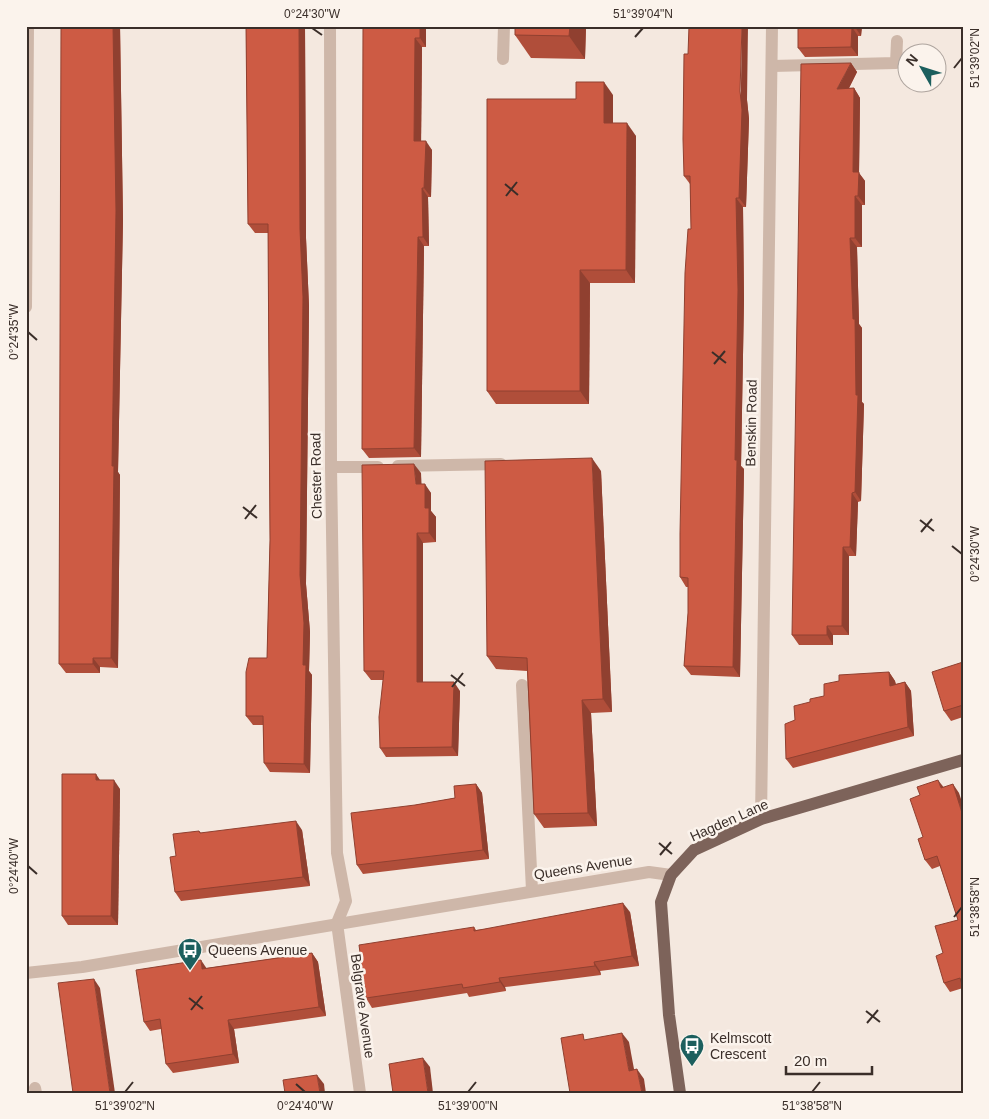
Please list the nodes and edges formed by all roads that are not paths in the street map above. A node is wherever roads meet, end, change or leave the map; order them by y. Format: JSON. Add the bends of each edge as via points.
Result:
{"nodes":[{"id":1,"x":28,"y":26,"type":"edge"},
{"id":2,"x":330,"y":26,"type":"edge"},
{"id":3,"x":504,"y":26,"type":"edge"},
{"id":4,"x":772,"y":26,"type":"edge"},
{"id":5,"x":897,"y":41,"type":"dead end"},
{"id":6,"x":503,"y":59,"type":"dead end"},
{"id":7,"x":772,"y":66,"type":"junction"},
{"id":8,"x":26,"y":307,"type":"edge"},
{"id":9,"x":518,"y":464,"type":"edge"},
{"id":10,"x":331,"y":467,"type":"junction"},
{"id":11,"x":522,"y":684,"type":"dead end"},
{"id":12,"x":963,"y":760,"type":"edge"},
{"id":13,"x":761,"y":819,"type":"junction"},
{"id":14,"x":671,"y":875,"type":"junction"},
{"id":15,"x":532,"y":890,"type":"junction"},
{"id":16,"x":337,"y":923,"type":"junction"},
{"id":17,"x":26,"y":973,"type":"edge"},
{"id":18,"x":360,"y":1093,"type":"edge"},
{"id":19,"x":680,"y":1093,"type":"edge"}],
"edges":[{"from":1,"to":8,"type":"street"},
{"from":2,"to":10,"type":"street","name":"Chester Road"},
{"from":3,"to":6,"type":"street"},
{"from":4,"to":7,"type":"street","name":"Benskin Road"},
{"from":5,"to":7,"type":"street","via":[[896,63]]},
{"from":7,"to":13,"type":"street","name":"Benskin Road"},
{"from":9,"to":10,"type":"street"},
{"from":10,"to":16,"type":"street","name":"Chester Road","via":[[337,853],[346,901]]},
{"from":11,"to":15,"type":"street"},
{"from":12,"to":13,"type":"main road","name":"Hagden Lane"},
{"from":13,"to":14,"type":"main road","name":"Hagden Lane","via":[[694,850]]},
{"from":14,"to":15,"type":"street","name":"Queens Avenue","via":[[649,872]]},
{"from":14,"to":19,"type":"main road","name":"Hagden Lane","via":[[661,902],[669,1015]]},
{"from":15,"to":16,"type":"street","name":"Queens Avenue"},
{"from":16,"to":17,"type":"street","name":"Queens Avenue","via":[[82,967]]},
{"from":16,"to":18,"type":"street","name":"Belgrave Avenue"}]}
